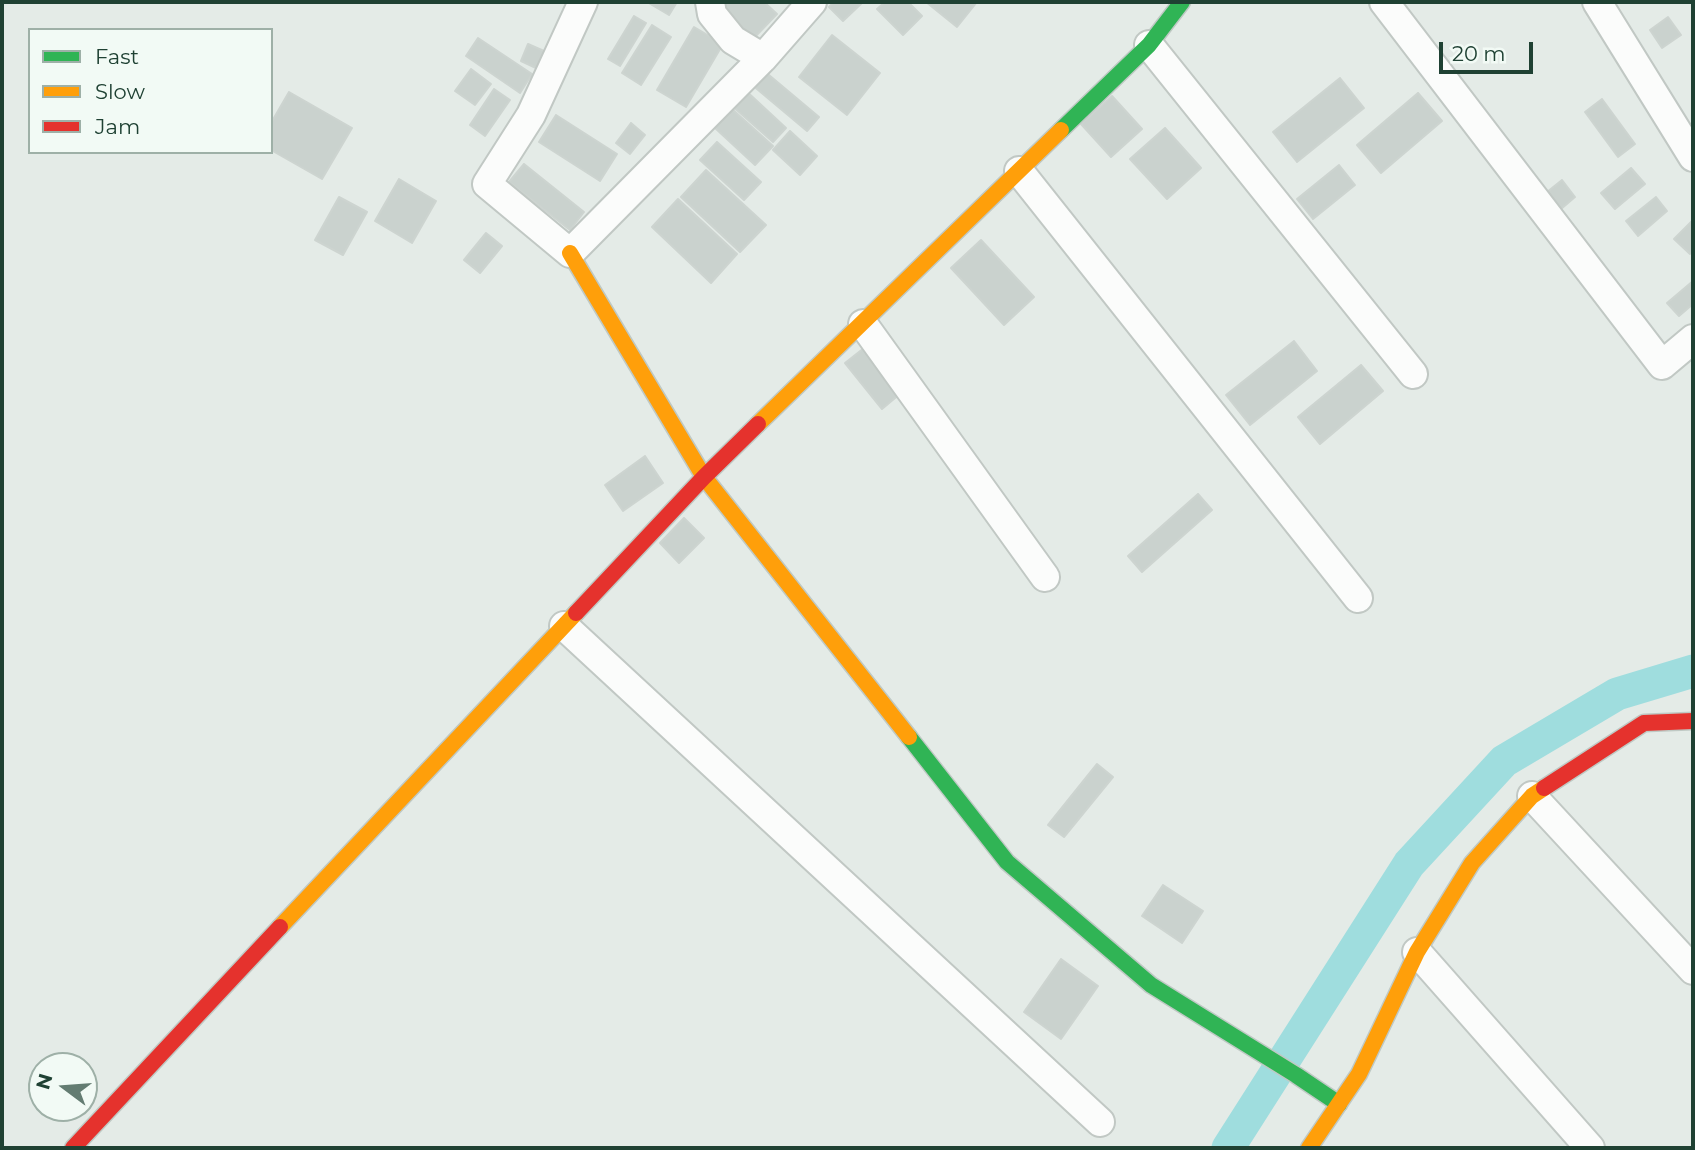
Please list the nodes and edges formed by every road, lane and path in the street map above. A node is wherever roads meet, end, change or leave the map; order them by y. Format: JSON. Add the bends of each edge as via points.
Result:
{"nodes":[{"id":1,"x":583,"y":2,"type":"edge"},
{"id":2,"x":710,"y":2,"type":"edge"},
{"id":3,"x":811,"y":2,"type":"edge"},
{"id":4,"x":1182,"y":2,"type":"edge"},
{"id":5,"x":1384,"y":2,"type":"edge"},
{"id":6,"x":1597,"y":2,"type":"edge"},
{"id":7,"x":1149,"y":45,"type":"junction"},
{"id":8,"x":763,"y":58,"type":"junction"},
{"id":9,"x":1693,"y":157,"type":"edge"},
{"id":10,"x":1019,"y":171,"type":"junction"},
{"id":11,"x":570,"y":253,"type":"junction"},
{"id":12,"x":863,"y":324,"type":"junction"},
{"id":13,"x":1693,"y":339,"type":"edge"},
{"id":14,"x":1413,"y":374,"type":"dead end"},
{"id":15,"x":704,"y":477,"type":"junction"},
{"id":16,"x":1045,"y":577,"type":"dead end"},
{"id":17,"x":1358,"y":598,"type":"dead end"},
{"id":18,"x":564,"y":626,"type":"junction"},
{"id":19,"x":1693,"y":720,"type":"edge"},
{"id":20,"x":1532,"y":796,"type":"junction"},
{"id":21,"x":1417,"y":953,"type":"junction"},
{"id":22,"x":1693,"y":970,"type":"edge"},
{"id":23,"x":1339,"y":1104,"type":"junction"},
{"id":24,"x":1100,"y":1122,"type":"dead end"},
{"id":25,"x":1316,"y":1145,"type":"edge"},
{"id":26,"x":73,"y":1148,"type":"edge"},
{"id":27,"x":1590,"y":1148,"type":"edge"}],
"edges":[{"from":1,"to":11,"type":"street","via":[[531,115],[487,184]]},
{"from":2,"to":8,"type":"street","via":[[712,14],[733,40]]},
{"from":3,"to":8,"type":"street"},
{"from":4,"to":7,"type":"street"},
{"from":5,"to":13,"type":"street","via":[[1662,365]]},
{"from":6,"to":9,"type":"street"},
{"from":7,"to":10,"type":"street"},
{"from":7,"to":14,"type":"street"},
{"from":8,"to":11,"type":"street"},
{"from":10,"to":12,"type":"street"},
{"from":10,"to":17,"type":"street"},
{"from":11,"to":15,"type":"street"},
{"from":12,"to":15,"type":"street"},
{"from":12,"to":16,"type":"street"},
{"from":15,"to":18,"type":"street"},
{"from":15,"to":23,"type":"street","via":[[1007,862],[1151,985]]},
{"from":18,"to":24,"type":"street"},
{"from":18,"to":26,"type":"street"},
{"from":19,"to":20,"type":"street","via":[[1644,723]]},
{"from":20,"to":21,"type":"street","via":[[1472,863]]},
{"from":20,"to":22,"type":"street"},
{"from":21,"to":23,"type":"street","via":[[1359,1074]]},
{"from":21,"to":27,"type":"street"},
{"from":23,"to":25,"type":"street"}]}
